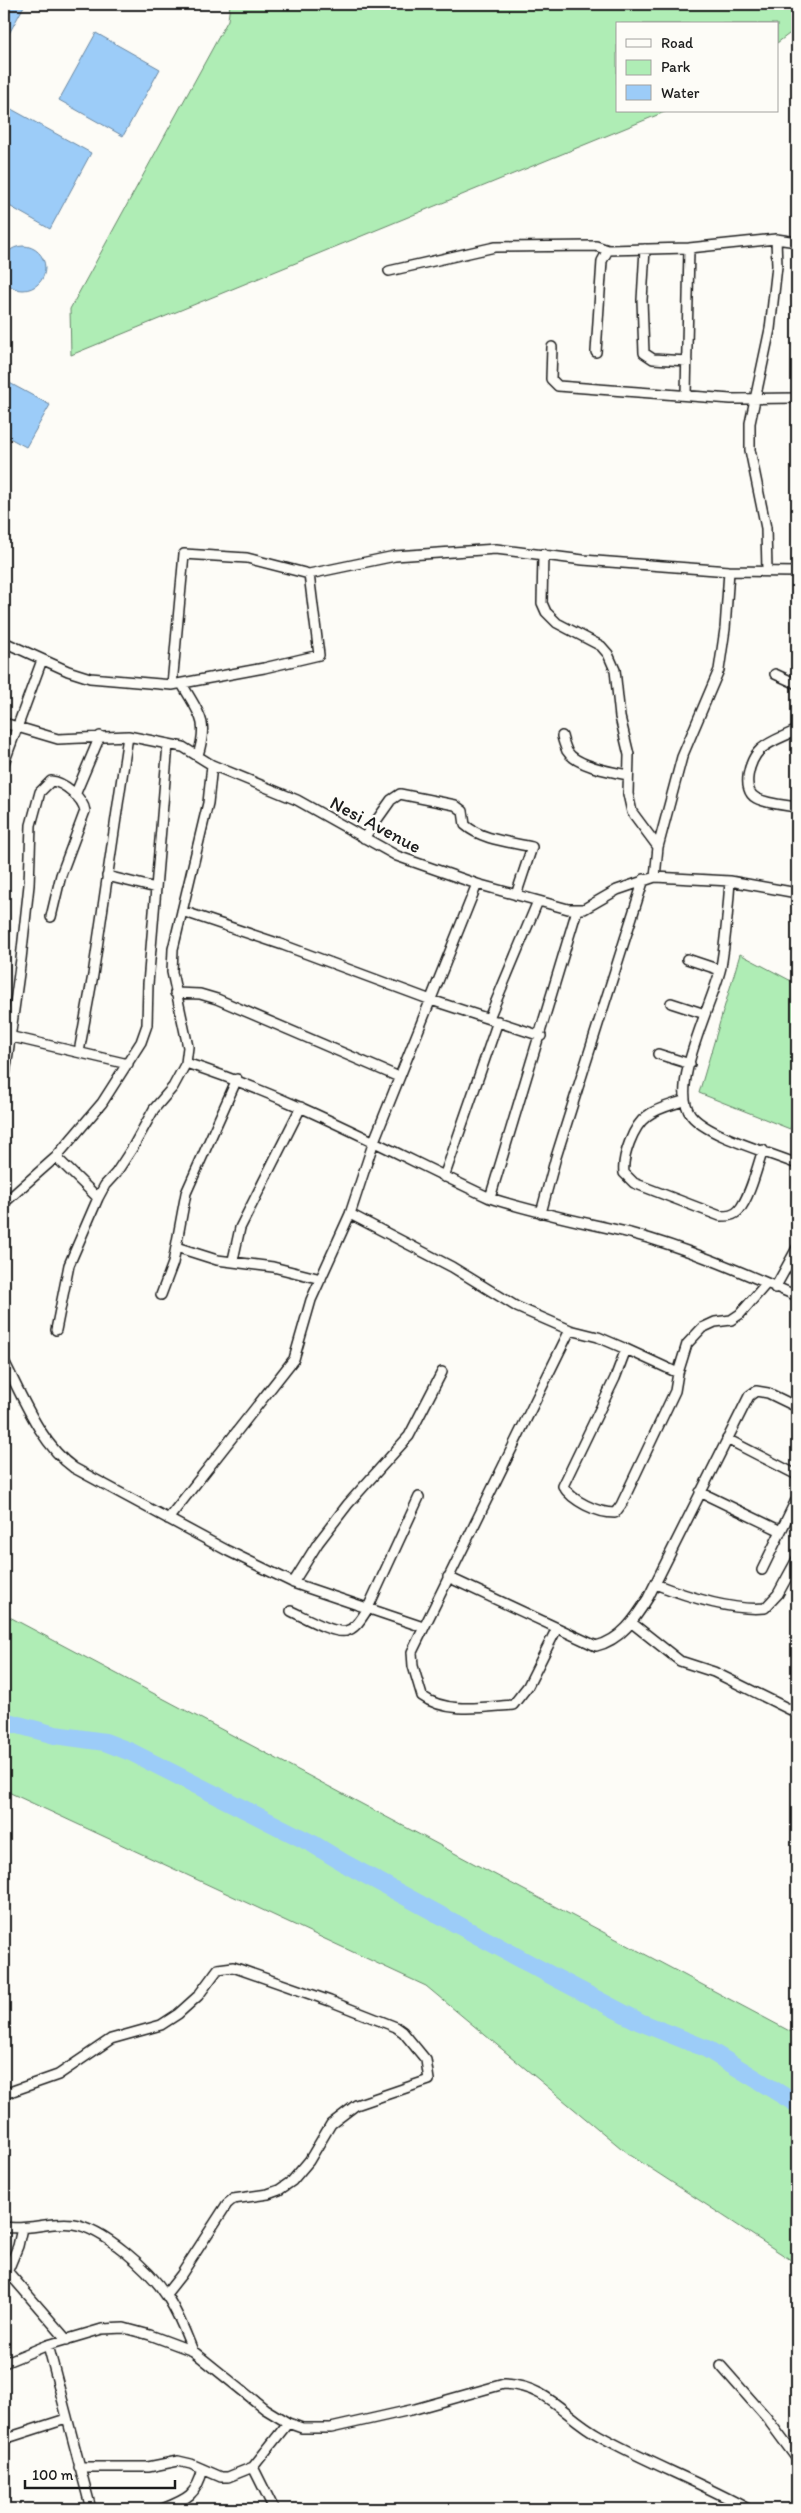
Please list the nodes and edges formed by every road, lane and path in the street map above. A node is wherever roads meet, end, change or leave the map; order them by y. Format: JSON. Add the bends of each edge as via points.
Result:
{"nodes":[{"id":1,"x":776,"y":240,"type":"junction"},
{"id":2,"x":797,"y":242,"type":"edge"},
{"id":3,"x":690,"y":248,"type":"junction"},
{"id":4,"x":645,"y":249,"type":"junction"},
{"id":5,"x":608,"y":250,"type":"junction"},
{"id":6,"x":389,"y":271,"type":"dead end"},
{"id":7,"x":552,"y":347,"type":"dead end"},
{"id":8,"x":596,"y":352,"type":"dead end"},
{"id":9,"x":687,"y":361,"type":"junction"},
{"id":10,"x":686,"y":395,"type":"junction"},
{"id":11,"x":797,"y":398,"type":"edge"},
{"id":12,"x":754,"y":400,"type":"junction"},
{"id":13,"x":543,"y":554,"type":"junction"},
{"id":14,"x":729,"y":571,"type":"junction"},
{"id":15,"x":768,"y":571,"type":"junction"},
{"id":16,"x":797,"y":572,"type":"edge"},
{"id":17,"x":309,"y":574,"type":"junction"},
{"id":18,"x":4,"y":642,"type":"edge"},
{"id":19,"x":42,"y":660,"type":"junction"},
{"id":20,"x":776,"y":674,"type":"dead end"},
{"id":21,"x":182,"y":684,"type":"junction"},
{"id":22,"x":797,"y":684,"type":"edge"},
{"id":23,"x":172,"y":685,"type":"junction"},
{"id":24,"x":4,"y":723,"type":"edge"},
{"id":25,"x":17,"y":728,"type":"junction"},
{"id":26,"x":797,"y":730,"type":"edge"},
{"id":27,"x":100,"y":736,"type":"junction"},
{"id":28,"x":128,"y":736,"type":"junction"},
{"id":29,"x":562,"y":736,"type":"dead end"},
{"id":30,"x":168,"y":744,"type":"junction"},
{"id":31,"x":198,"y":755,"type":"junction"},
{"id":32,"x":4,"y":763,"type":"edge"},
{"id":33,"x":212,"y":765,"type":"junction"},
{"id":34,"x":628,"y":775,"type":"junction"},
{"id":35,"x":75,"y":795,"type":"junction"},
{"id":36,"x":797,"y":807,"type":"edge"},
{"id":37,"x":364,"y":838,"type":"junction"},
{"id":38,"x":658,"y":847,"type":"junction"},
{"id":39,"x":107,"y":876,"type":"junction"},
{"id":40,"x":655,"y":877,"type":"junction"},
{"id":41,"x":644,"y":879,"type":"junction"},
{"id":42,"x":730,"y":881,"type":"junction"},
{"id":43,"x":477,"y":884,"type":"junction"},
{"id":44,"x":156,"y":888,"type":"junction"},
{"id":45,"x":797,"y":893,"type":"edge"},
{"id":46,"x":516,"y":895,"type":"junction"},
{"id":47,"x":538,"y":901,"type":"junction"},
{"id":48,"x":577,"y":910,"type":"junction"},
{"id":49,"x":182,"y":911,"type":"junction"},
{"id":50,"x":51,"y":917,"type":"dead end"},
{"id":51,"x":687,"y":959,"type":"dead end"},
{"id":52,"x":720,"y":970,"type":"junction"},
{"id":53,"x":175,"y":993,"type":"junction"},
{"id":54,"x":431,"y":1000,"type":"junction"},
{"id":55,"x":671,"y":1002,"type":"dead end"},
{"id":56,"x":705,"y":1014,"type":"junction"},
{"id":57,"x":494,"y":1020,"type":"junction"},
{"id":58,"x":7,"y":1036,"type":"edge"},
{"id":59,"x":541,"y":1036,"type":"junction"},
{"id":60,"x":80,"y":1052,"type":"junction"},
{"id":61,"x":658,"y":1054,"type":"dead end"},
{"id":62,"x":186,"y":1062,"type":"junction"},
{"id":63,"x":128,"y":1064,"type":"junction"},
{"id":64,"x":690,"y":1064,"type":"junction"},
{"id":65,"x":399,"y":1077,"type":"junction"},
{"id":66,"x":237,"y":1079,"type":"junction"},
{"id":67,"x":4,"y":1082,"type":"edge"},
{"id":68,"x":683,"y":1101,"type":"junction"},
{"id":69,"x":302,"y":1107,"type":"junction"},
{"id":70,"x":374,"y":1142,"type":"junction"},
{"id":71,"x":763,"y":1150,"type":"junction"},
{"id":72,"x":56,"y":1157,"type":"junction"},
{"id":73,"x":797,"y":1164,"type":"edge"},
{"id":74,"x":444,"y":1177,"type":"junction"},
{"id":75,"x":98,"y":1198,"type":"junction"},
{"id":76,"x":490,"y":1198,"type":"junction"},
{"id":77,"x":4,"y":1203,"type":"edge"},
{"id":78,"x":541,"y":1213,"type":"junction"},
{"id":79,"x":350,"y":1214,"type":"junction"},
{"id":80,"x":176,"y":1247,"type":"junction"},
{"id":81,"x":797,"y":1248,"type":"edge"},
{"id":82,"x":233,"y":1260,"type":"junction"},
{"id":83,"x":321,"y":1279,"type":"junction"},
{"id":84,"x":771,"y":1286,"type":"junction"},
{"id":85,"x":162,"y":1295,"type":"dead end"},
{"id":86,"x":797,"y":1296,"type":"edge"},
{"id":87,"x":56,"y":1330,"type":"dead end"},
{"id":88,"x":570,"y":1330,"type":"junction"},
{"id":89,"x":626,"y":1349,"type":"junction"},
{"id":90,"x":4,"y":1361,"type":"edge"},
{"id":91,"x":442,"y":1372,"type":"dead end"},
{"id":92,"x":678,"y":1373,"type":"junction"},
{"id":93,"x":797,"y":1407,"type":"edge"},
{"id":94,"x":727,"y":1439,"type":"junction"},
{"id":95,"x":797,"y":1474,"type":"edge"},
{"id":96,"x":700,"y":1492,"type":"junction"},
{"id":97,"x":419,"y":1497,"type":"dead end"},
{"id":98,"x":797,"y":1498,"type":"edge"},
{"id":99,"x":168,"y":1519,"type":"junction"},
{"id":100,"x":781,"y":1531,"type":"junction"},
{"id":101,"x":797,"y":1559,"type":"edge"},
{"id":102,"x":762,"y":1570,"type":"dead end"},
{"id":103,"x":448,"y":1576,"type":"junction"},
{"id":104,"x":293,"y":1583,"type":"junction"},
{"id":105,"x":655,"y":1584,"type":"junction"},
{"id":106,"x":368,"y":1610,"type":"junction"},
{"id":107,"x":291,"y":1611,"type":"dead end"},
{"id":108,"x":632,"y":1623,"type":"junction"},
{"id":109,"x":423,"y":1627,"type":"junction"},
{"id":110,"x":557,"y":1628,"type":"junction"},
{"id":111,"x":797,"y":1712,"type":"edge"},
{"id":112,"x":4,"y":2094,"type":"edge"},
{"id":113,"x":4,"y":2227,"type":"edge"},
{"id":114,"x":22,"y":2228,"type":"junction"},
{"id":115,"x":6,"y":2276,"type":"edge"},
{"id":116,"x":166,"y":2294,"type":"junction"},
{"id":117,"x":67,"y":2340,"type":"junction"},
{"id":118,"x":48,"y":2345,"type":"junction"},
{"id":119,"x":193,"y":2351,"type":"junction"},
{"id":120,"x":4,"y":2363,"type":"edge"},
{"id":121,"x":721,"y":2366,"type":"dead end"},
{"id":122,"x":66,"y":2419,"type":"junction"},
{"id":123,"x":288,"y":2423,"type":"junction"},
{"id":124,"x":4,"y":2439,"type":"edge"},
{"id":125,"x":797,"y":2459,"type":"edge"},
{"id":126,"x":79,"y":2467,"type":"junction"},
{"id":127,"x":253,"y":2467,"type":"junction"},
{"id":128,"x":203,"y":2469,"type":"junction"},
{"id":129,"x":90,"y":2509,"type":"edge"},
{"id":130,"x":162,"y":2509,"type":"edge"},
{"id":131,"x":274,"y":2509,"type":"edge"},
{"id":132,"x":748,"y":2509,"type":"edge"}],
"edges":[{"from":1,"to":2,"type":"street"},
{"from":1,"to":3,"type":"street"},
{"from":1,"to":12,"type":"street","via":[[777,266],[770,329]]},
{"from":3,"to":4,"type":"street"},
{"from":3,"to":9,"type":"street"},
{"from":4,"to":5,"type":"street"},
{"from":4,"to":9,"type":"street","via":[[642,300],[644,353],[653,359]]},
{"from":5,"to":6,"type":"street","via":[[587,246],[495,247]]},
{"from":5,"to":8,"type":"street","via":[[602,261]]},
{"from":7,"to":10,"type":"street","via":[[551,379],[558,386]]},
{"from":9,"to":10,"type":"street"},
{"from":10,"to":12,"type":"street"},
{"from":11,"to":12,"type":"street"},
{"from":12,"to":15,"type":"street","via":[[750,450],[766,528]]},
{"from":13,"to":14,"type":"street"},
{"from":13,"to":17,"type":"street","via":[[496,550],[395,556]]},
{"from":13,"to":34,"type":"street","via":[[542,603],[546,612],[557,622],[601,646],[612,662],[629,755]]},
{"from":14,"to":15,"type":"street"},
{"from":14,"to":38,"type":"street","via":[[719,670],[682,757]]},
{"from":15,"to":16,"type":"street"},
{"from":17,"to":21,"type":"street","via":[[319,655]]},
{"from":17,"to":23,"type":"street","via":[[247,558],[184,554]]},
{"from":18,"to":19,"type":"street"},
{"from":19,"to":23,"type":"street","via":[[90,678]]},
{"from":19,"to":25,"type":"street"},
{"from":20,"to":22,"type":"street"},
{"from":21,"to":23,"type":"street"},
{"from":21,"to":31,"type":"street","via":[[201,716],[204,736]]},
{"from":24,"to":25,"type":"street","name":"Nesi Avenue"},
{"from":25,"to":27,"type":"street","name":"Nesi Avenue","via":[[58,739]]},
{"from":25,"to":32,"type":"street"},
{"from":26,"to":36,"type":"street","via":[[760,749],[754,758],[747,787],[750,794],[761,800]]},
{"from":27,"to":28,"type":"street","name":"Nesi Avenue"},
{"from":27,"to":35,"type":"street"},
{"from":28,"to":30,"type":"street","name":"Nesi Avenue"},
{"from":28,"to":39,"type":"street"},
{"from":29,"to":34,"type":"street","via":[[568,752],[579,760],[598,769]]},
{"from":30,"to":31,"type":"street","name":"Nesi Avenue"},
{"from":30,"to":44,"type":"street"},
{"from":31,"to":33,"type":"street","name":"Nesi Avenue"},
{"from":33,"to":37,"type":"street","name":"Nesi Avenue","via":[[297,800]]},
{"from":33,"to":49,"type":"street","via":[[208,803]]},
{"from":34,"to":38,"type":"street","via":[[632,812]]},
{"from":35,"to":50,"type":"street","via":[[83,802],[85,811],[61,875]]},
{"from":35,"to":58,"type":"street","via":[[51,781],[45,785],[38,800],[31,825],[22,950]]},
{"from":37,"to":43,"type":"street","name":"Nesi Avenue","via":[[397,856]]},
{"from":37,"to":46,"type":"street","via":[[386,806],[400,794],[455,805],[463,811],[465,825],[471,830],[532,847]]},
{"from":38,"to":40,"type":"street"},
{"from":39,"to":44,"type":"street"},
{"from":39,"to":60,"type":"street"},
{"from":40,"to":41,"type":"street"},
{"from":40,"to":42,"type":"street"},
{"from":41,"to":48,"type":"street"},
{"from":41,"to":78,"type":"street"},
{"from":42,"to":45,"type":"street"},
{"from":42,"to":52,"type":"street"},
{"from":43,"to":46,"type":"street","name":"Nesi Avenue"},
{"from":43,"to":54,"type":"street"},
{"from":44,"to":63,"type":"street","via":[[147,1025]]},
{"from":46,"to":47,"type":"street","name":"Nesi Avenue"},
{"from":47,"to":48,"type":"street","name":"Nesi Avenue"},
{"from":47,"to":57,"type":"street"},
{"from":48,"to":59,"type":"street"},
{"from":49,"to":53,"type":"street","via":[[173,949]]},
{"from":49,"to":54,"type":"street"},
{"from":51,"to":52,"type":"street"},
{"from":52,"to":56,"type":"street"},
{"from":53,"to":62,"type":"street","via":[[188,1047]]},
{"from":53,"to":65,"type":"street","via":[[200,994],[217,999]]},
{"from":54,"to":57,"type":"street"},
{"from":54,"to":65,"type":"street"},
{"from":55,"to":56,"type":"street"},
{"from":56,"to":64,"type":"street"},
{"from":57,"to":59,"type":"street"},
{"from":57,"to":74,"type":"street"},
{"from":58,"to":60,"type":"street"},
{"from":58,"to":67,"type":"street"},
{"from":59,"to":76,"type":"street"},
{"from":60,"to":63,"type":"street"},
{"from":61,"to":64,"type":"street"},
{"from":62,"to":66,"type":"street"},
{"from":62,"to":75,"type":"street"},
{"from":63,"to":72,"type":"street","via":[[102,1104]]},
{"from":64,"to":68,"type":"street"},
{"from":65,"to":70,"type":"street"},
{"from":66,"to":69,"type":"street"},
{"from":66,"to":80,"type":"street","via":[[186,1193]]},
{"from":68,"to":71,"type":"street","via":[[690,1115],[712,1131]]},
{"from":68,"to":71,"type":"street","via":[[656,1110],[640,1122],[623,1167],[624,1174],[634,1182],[720,1216],[731,1216],[746,1198]]},
{"from":69,"to":70,"type":"street"},
{"from":69,"to":82,"type":"street","via":[[240,1228]]},
{"from":70,"to":74,"type":"street"},
{"from":70,"to":79,"type":"street"},
{"from":71,"to":73,"type":"street"},
{"from":72,"to":75,"type":"street"},
{"from":72,"to":77,"type":"street"},
{"from":74,"to":76,"type":"street"},
{"from":75,"to":87,"type":"street","via":[[69,1265]]},
{"from":76,"to":78,"type":"street"},
{"from":78,"to":84,"type":"street","via":[[677,1248]]},
{"from":79,"to":83,"type":"street"},
{"from":79,"to":88,"type":"street","via":[[452,1267],[516,1307]]},
{"from":80,"to":82,"type":"street","via":[[217,1260]]},
{"from":80,"to":85,"type":"street"},
{"from":81,"to":84,"type":"street"},
{"from":82,"to":83,"type":"street"},
{"from":83,"to":99,"type":"street","via":[[311,1300],[294,1359]]},
{"from":84,"to":86,"type":"street"},
{"from":84,"to":92,"type":"street","via":[[731,1320],[702,1328],[687,1344]]},
{"from":88,"to":89,"type":"street"},
{"from":88,"to":103,"type":"street"},
{"from":89,"to":92,"type":"street"},
{"from":89,"to":92,"type":"street","via":[[563,1486],[568,1494],[603,1513],[615,1513],[621,1505],[676,1391]]},
{"from":90,"to":99,"type":"street","via":[[45,1438],[65,1462]]},
{"from":91,"to":104,"type":"street","via":[[409,1436],[348,1504]]},
{"from":93,"to":94,"type":"street","via":[[756,1392],[749,1396]]},
{"from":94,"to":95,"type":"street"},
{"from":94,"to":96,"type":"street"},
{"from":96,"to":100,"type":"street"},
{"from":96,"to":105,"type":"street"},
{"from":97,"to":106,"type":"street"},
{"from":98,"to":100,"type":"street"},
{"from":99,"to":104,"type":"street"},
{"from":100,"to":102,"type":"street"},
{"from":101,"to":105,"type":"street","via":[[778,1594],[765,1608],[752,1609],[689,1596]]},
{"from":103,"to":109,"type":"street"},
{"from":103,"to":110,"type":"street"},
{"from":104,"to":106,"type":"street"},
{"from":105,"to":108,"type":"street"},
{"from":106,"to":107,"type":"street","via":[[357,1625],[347,1631],[334,1630]]},
{"from":106,"to":109,"type":"street"},
{"from":108,"to":110,"type":"street","via":[[608,1643],[596,1646]]},
{"from":108,"to":111,"type":"street","via":[[680,1661],[714,1672]]},
{"from":109,"to":110,"type":"street","via":[[412,1652],[422,1696],[440,1706],[479,1708],[513,1705],[520,1699]]},
{"from":112,"to":116,"type":"street","via":[[58,2075],[111,2039],[161,2025],[198,1996],[218,1969],[241,1968],[388,2024],[408,2037],[426,2060],[429,2080],[356,2105],[331,2124],[292,2181],[268,2194],[233,2199]]},
{"from":113,"to":114,"type":"street"},
{"from":114,"to":115,"type":"street"},
{"from":114,"to":116,"type":"street","via":[[76,2224],[109,2239],[133,2258]]},
{"from":115,"to":117,"type":"street"},
{"from":116,"to":119,"type":"street"},
{"from":117,"to":118,"type":"street"},
{"from":117,"to":119,"type":"street","via":[[102,2329],[124,2328],[150,2334]]},
{"from":118,"to":120,"type":"street"},
{"from":118,"to":122,"type":"street"},
{"from":119,"to":123,"type":"street","via":[[265,2409]]},
{"from":121,"to":125,"type":"street","via":[[766,2417]]},
{"from":122,"to":124,"type":"street"},
{"from":122,"to":126,"type":"street"},
{"from":123,"to":127,"type":"street"},
{"from":123,"to":132,"type":"street","via":[[302,2428],[331,2428],[504,2384],[518,2385],[556,2403],[598,2436]]},
{"from":126,"to":128,"type":"street","via":[[148,2467],[178,2461]]},
{"from":126,"to":129,"type":"street"},
{"from":127,"to":128,"type":"street","via":[[228,2477]]},
{"from":127,"to":131,"type":"street"},
{"from":128,"to":130,"type":"street","via":[[192,2494]]}]}
